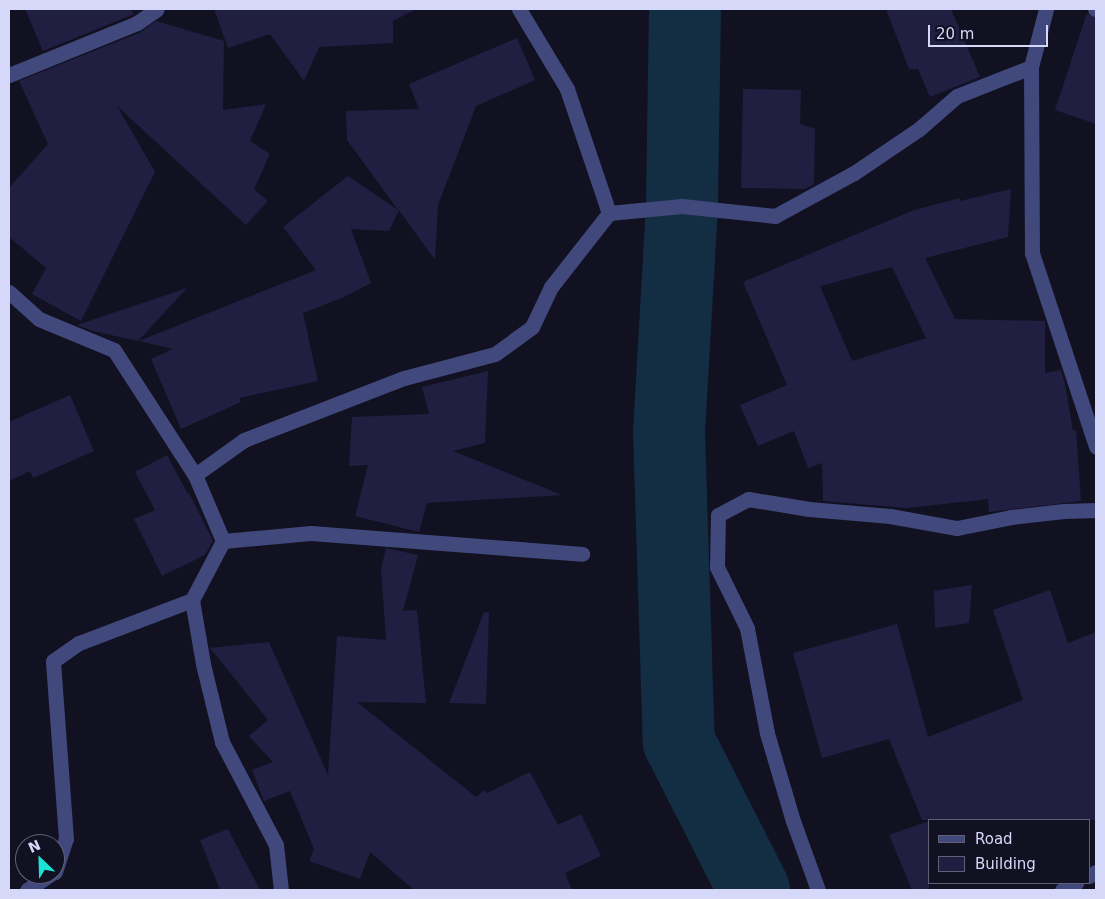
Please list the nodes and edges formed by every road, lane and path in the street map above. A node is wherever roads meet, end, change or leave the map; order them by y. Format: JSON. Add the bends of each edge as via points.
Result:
{"nodes":[{"id":1,"x":157,"y":9,"type":"edge"},
{"id":2,"x":519,"y":9,"type":"edge"},
{"id":3,"x":1046,"y":9,"type":"edge"},
{"id":4,"x":1031,"y":67,"type":"junction"},
{"id":5,"x":9,"y":75,"type":"edge"},
{"id":6,"x":609,"y":213,"type":"junction"},
{"id":7,"x":9,"y":292,"type":"edge"},
{"id":8,"x":1096,"y":447,"type":"edge"},
{"id":9,"x":195,"y":475,"type":"junction"},
{"id":10,"x":1096,"y":510,"type":"edge"},
{"id":11,"x":223,"y":541,"type":"junction"},
{"id":12,"x":582,"y":554,"type":"dead end"},
{"id":13,"x":192,"y":600,"type":"junction"},
{"id":14,"x":65,"y":842,"type":"edge"},
{"id":15,"x":1074,"y":884,"type":"edge"},
{"id":16,"x":281,"y":890,"type":"edge"},
{"id":17,"x":818,"y":890,"type":"edge"},
{"id":18,"x":1062,"y":890,"type":"edge"}],
"edges":[{"from":1,"to":5,"type":"street","via":[[137,23]]},
{"from":2,"to":6,"type":"street","via":[[567,89]]},
{"from":3,"to":4,"type":"street"},
{"from":4,"to":6,"type":"street","via":[[957,96],[919,130],[854,173],[774,216],[682,206]]},
{"from":4,"to":8,"type":"street","via":[[1032,253]]},
{"from":6,"to":9,"type":"street","via":[[550,287],[532,327],[495,354],[404,378],[244,440]]},
{"from":7,"to":9,"type":"street","via":[[39,319],[114,350]]},
{"from":9,"to":11,"type":"street"},
{"from":10,"to":17,"type":"street","via":[[1011,517],[957,528],[748,498],[718,516],[717,567],[747,628],[767,733]]},
{"from":11,"to":12,"type":"street","via":[[310,533]]},
{"from":11,"to":13,"type":"street"},
{"from":13,"to":14,"type":"street","via":[[79,643],[53,661]]},
{"from":13,"to":16,"type":"street","via":[[222,742],[276,844]]},
{"from":15,"to":18,"type":"street"}]}
